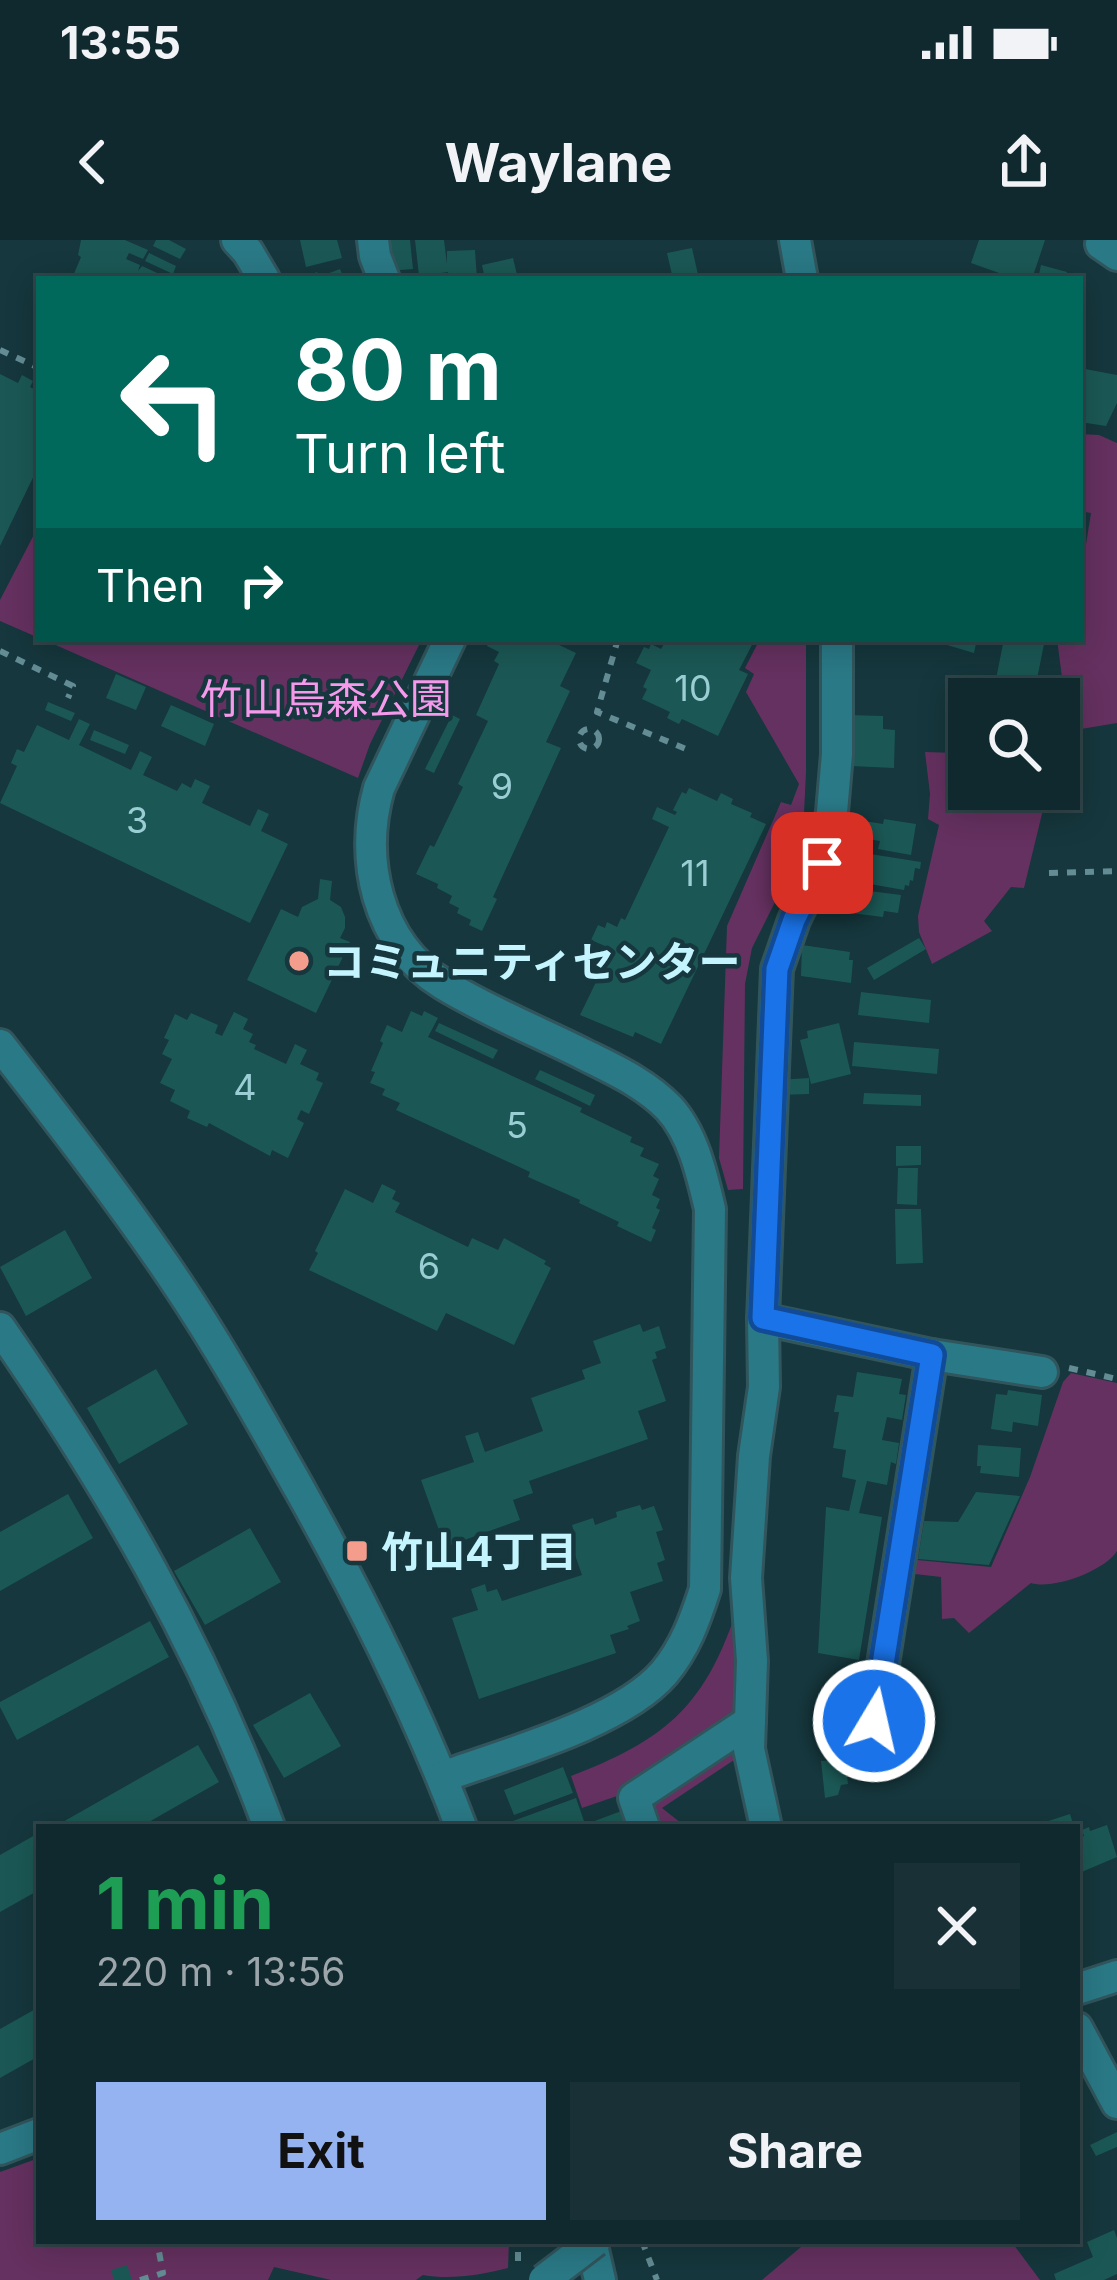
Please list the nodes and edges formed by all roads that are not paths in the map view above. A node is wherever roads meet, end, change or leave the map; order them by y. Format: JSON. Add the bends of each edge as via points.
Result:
{"nodes":[{"id":1,"x":236,"y":240,"type":"edge"},
{"id":2,"x":374,"y":240,"type":"edge"},
{"id":3,"x":795,"y":240,"type":"edge"},
{"id":4,"x":1104,"y":240,"type":"edge"},
{"id":5,"x":1117,"y":255,"type":"edge"},
{"id":6,"x":262,"y":276,"type":"edge"},
{"id":7,"x":383,"y":276,"type":"edge"},
{"id":8,"x":801,"y":276,"type":"edge"},
{"id":9,"x":449,"y":642,"type":"edge"},
{"id":10,"x":837,"y":642,"type":"edge"},
{"id":11,"x":0,"y":1046,"type":"edge"},
{"id":12,"x":763,"y":1318,"type":"junction"},
{"id":13,"x":0,"y":1328,"type":"edge"},
{"id":14,"x":932,"y":1355,"type":"junction"},
{"id":15,"x":1042,"y":1372,"type":"road end"},
{"id":16,"x":754,"y":1456,"type":"junction"},
{"id":17,"x":706,"y":1458,"type":"junction"},
{"id":18,"x":750,"y":1720,"type":"junction"},
{"id":19,"x":874,"y":1721,"type":"dead end"},
{"id":20,"x":442,"y":1777,"type":"junction"},
{"id":21,"x":268,"y":1824,"type":"edge"},
{"id":22,"x":460,"y":1824,"type":"edge"},
{"id":23,"x":643,"y":1824,"type":"edge"},
{"id":24,"x":765,"y":1824,"type":"edge"},
{"id":25,"x":1117,"y":1976,"type":"edge"},
{"id":26,"x":1080,"y":1988,"type":"edge"},
{"id":27,"x":1080,"y":2034,"type":"edge"},
{"id":28,"x":1117,"y":2103,"type":"edge"},
{"id":29,"x":36,"y":2135,"type":"edge"},
{"id":30,"x":0,"y":2149,"type":"edge"},
{"id":31,"x":589,"y":2244,"type":"edge"},
{"id":32,"x":594,"y":2244,"type":"edge"},
{"id":33,"x":544,"y":2280,"type":"edge"},
{"id":34,"x":600,"y":2280,"type":"edge"}],
"edges":[{"from":1,"to":6,"type":"street"},
{"from":2,"to":7,"type":"street"},
{"from":3,"to":8,"type":"street"},
{"from":4,"to":5,"type":"street"},
{"from":9,"to":17,"type":"street","via":[[379,788],[371,876],[392,929],[439,982],[638,1082],[688,1138],[710,1209]]},
{"from":10,"to":12,"type":"street","via":[[832,812],[822,863],[777,969]]},
{"from":11,"to":20,"type":"street","via":[[175,1280],[255,1409],[356,1592]]},
{"from":12,"to":14,"type":"street"},
{"from":12,"to":16,"type":"street"},
{"from":13,"to":21,"type":"street","via":[[170,1599]]},
{"from":14,"to":15,"type":"street"},
{"from":14,"to":19,"type":"street"},
{"from":16,"to":17,"type":"street"},
{"from":16,"to":18,"type":"street","via":[[746,1578]]},
{"from":17,"to":20,"type":"street","via":[[705,1589],[689,1637],[663,1674],[638,1699],[592,1721]]},
{"from":18,"to":23,"type":"street","via":[[634,1798]]},
{"from":18,"to":24,"type":"street"},
{"from":20,"to":22,"type":"street"},
{"from":25,"to":26,"type":"street"},
{"from":27,"to":28,"type":"street"},
{"from":29,"to":30,"type":"street"},
{"from":31,"to":33,"type":"street","bridge":true},
{"from":32,"to":34,"type":"street"}]}
